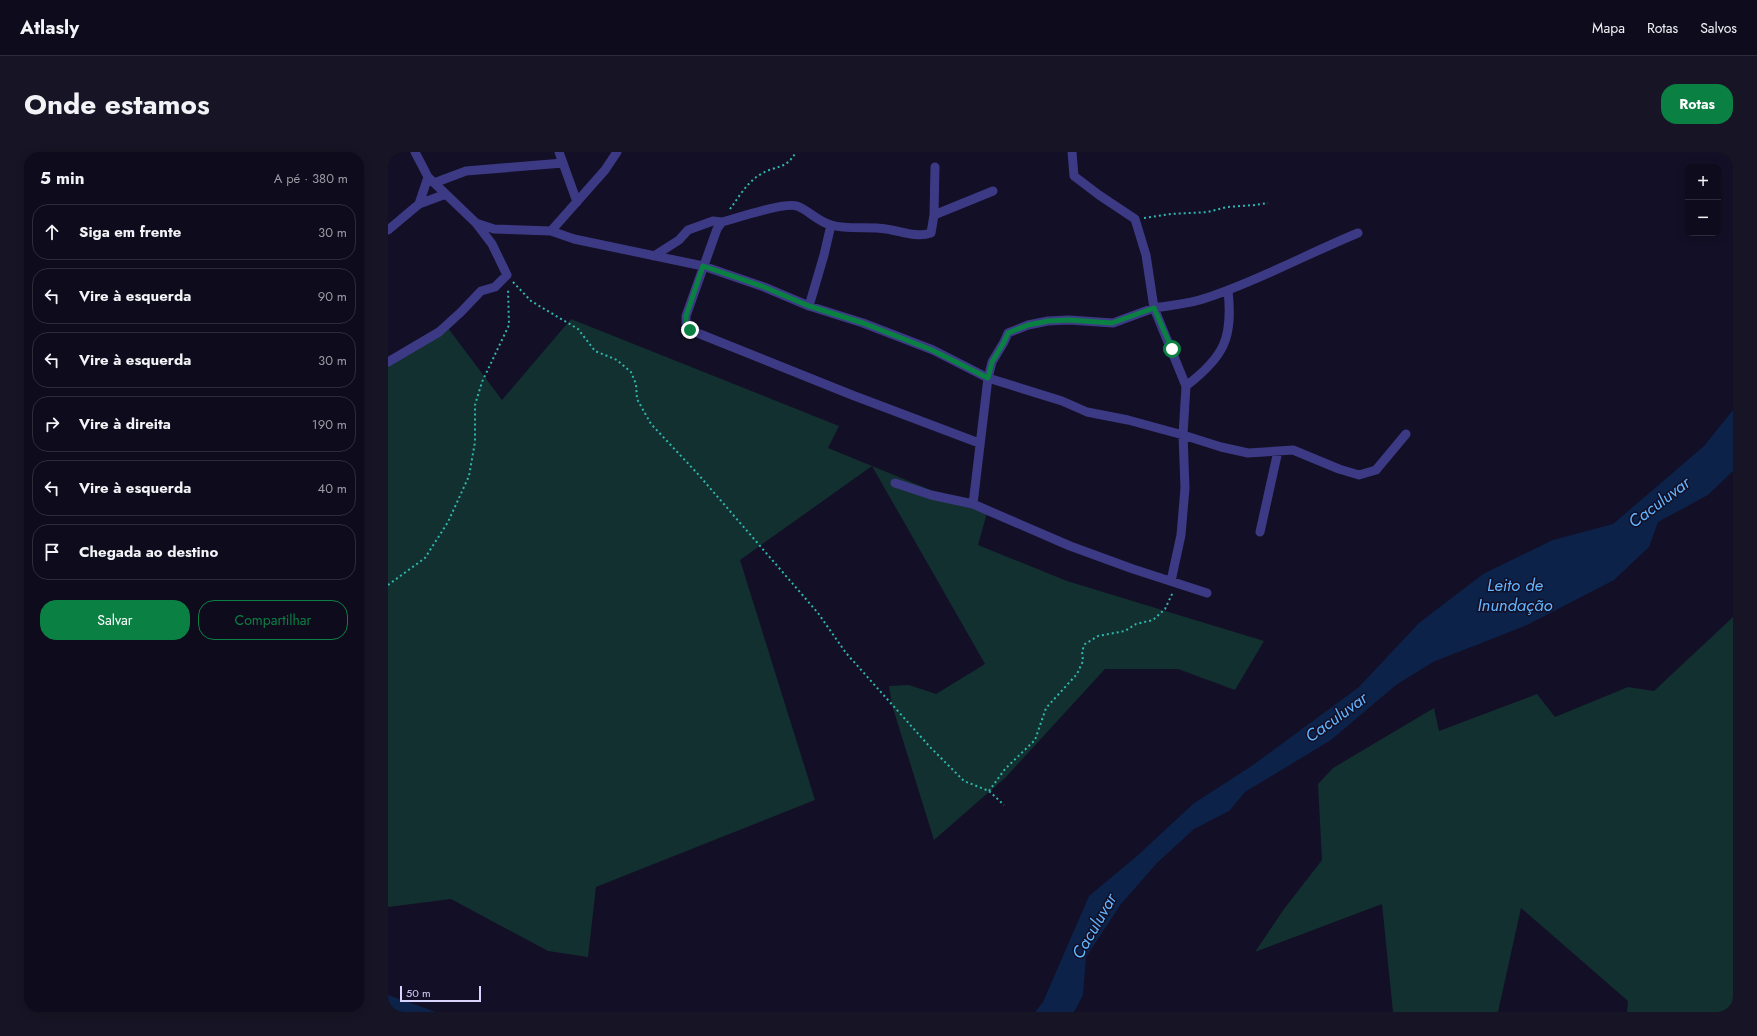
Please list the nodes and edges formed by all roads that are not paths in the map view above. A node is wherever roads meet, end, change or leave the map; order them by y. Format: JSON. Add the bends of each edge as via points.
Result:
{"nodes":[{"id":1,"x":415,"y":152,"type":"edge"},
{"id":2,"x":559,"y":152,"type":"edge"},
{"id":3,"x":617,"y":152,"type":"edge"},
{"id":4,"x":1072,"y":152,"type":"edge"},
{"id":5,"x":563,"y":163,"type":"junction"},
{"id":6,"x":935,"y":167,"type":"dead end"},
{"id":7,"x":431,"y":180,"type":"junction"},
{"id":8,"x":993,"y":191,"type":"dead end"},
{"id":9,"x":446,"y":194,"type":"junction"},
{"id":10,"x":577,"y":202,"type":"junction"},
{"id":11,"x":419,"y":204,"type":"junction"},
{"id":12,"x":934,"y":215,"type":"junction"},
{"id":13,"x":722,"y":222,"type":"junction"},
{"id":14,"x":476,"y":223,"type":"junction"},
{"id":15,"x":831,"y":225,"type":"junction"},
{"id":16,"x":388,"y":230,"type":"edge"},
{"id":17,"x":551,"y":231,"type":"junction"},
{"id":18,"x":1358,"y":232,"type":"dead end"},
{"id":19,"x":654,"y":256,"type":"junction"},
{"id":20,"x":703,"y":266,"type":"junction"},
{"id":21,"x":1228,"y":290,"type":"junction"},
{"id":22,"x":809,"y":306,"type":"junction"},
{"id":23,"x":1154,"y":308,"type":"junction"},
{"id":24,"x":388,"y":362,"type":"edge"},
{"id":25,"x":988,"y":378,"type":"junction"},
{"id":26,"x":1186,"y":386,"type":"junction"},
{"id":27,"x":1406,"y":434,"type":"dead end"},
{"id":28,"x":1183,"y":435,"type":"junction"},
{"id":29,"x":979,"y":443,"type":"junction"},
{"id":30,"x":1278,"y":451,"type":"junction"},
{"id":31,"x":895,"y":483,"type":"dead end"},
{"id":32,"x":973,"y":504,"type":"junction"},
{"id":33,"x":1260,"y":532,"type":"dead end"},
{"id":34,"x":1173,"y":582,"type":"junction"},
{"id":35,"x":1207,"y":593,"type":"dead end"}],
"edges":[{"from":1,"to":7,"type":"street"},
{"from":2,"to":5,"type":"street"},
{"from":3,"to":10,"type":"street"},
{"from":4,"to":23,"type":"street","via":[[1074,176],[1135,219],[1146,255]]},
{"from":5,"to":7,"type":"street","via":[[466,171]]},
{"from":5,"to":10,"type":"street"},
{"from":6,"to":12,"type":"street"},
{"from":7,"to":9,"type":"street"},
{"from":7,"to":11,"type":"street"},
{"from":8,"to":12,"type":"street"},
{"from":9,"to":11,"type":"street"},
{"from":9,"to":14,"type":"street"},
{"from":10,"to":17,"type":"street"},
{"from":11,"to":16,"type":"street"},
{"from":12,"to":15,"type":"street","via":[[931,233],[924,236],[885,229]]},
{"from":13,"to":15,"type":"street","via":[[772,208],[796,206]]},
{"from":13,"to":19,"type":"street","via":[[713,221],[688,230],[679,240]]},
{"from":13,"to":20,"type":"street"},
{"from":14,"to":17,"type":"street","via":[[494,229]]},
{"from":14,"to":24,"type":"street","via":[[492,244],[507,275],[495,287],[481,292],[439,332]]},
{"from":15,"to":22,"type":"street"},
{"from":17,"to":19,"type":"street","via":[[574,239]]},
{"from":18,"to":21,"type":"street"},
{"from":19,"to":20,"type":"street"},
{"from":20,"to":22,"type":"street"},
{"from":20,"to":29,"type":"street","via":[[686,316],[690,330]]},
{"from":21,"to":23,"type":"street","via":[[1204,299]]},
{"from":21,"to":26,"type":"street","via":[[1228,336],[1219,354],[1205,371]]},
{"from":22,"to":25,"type":"street","via":[[863,323],[932,350]]},
{"from":23,"to":25,"type":"street","via":[[1112,323],[1048,321],[1008,333],[992,362]]},
{"from":23,"to":26,"type":"street"},
{"from":25,"to":28,"type":"street","via":[[1062,401],[1087,412]]},
{"from":25,"to":29,"type":"street"},
{"from":26,"to":28,"type":"street"},
{"from":27,"to":30,"type":"street","via":[[1376,470],[1359,475],[1293,450]]},
{"from":28,"to":30,"type":"street","via":[[1248,453]]},
{"from":28,"to":34,"type":"street","via":[[1185,488]]},
{"from":29,"to":32,"type":"street"},
{"from":30,"to":33,"type":"street"},
{"from":31,"to":32,"type":"street","via":[[931,495]]},
{"from":32,"to":34,"type":"street","via":[[1070,546]]},
{"from":34,"to":35,"type":"street"}]}
